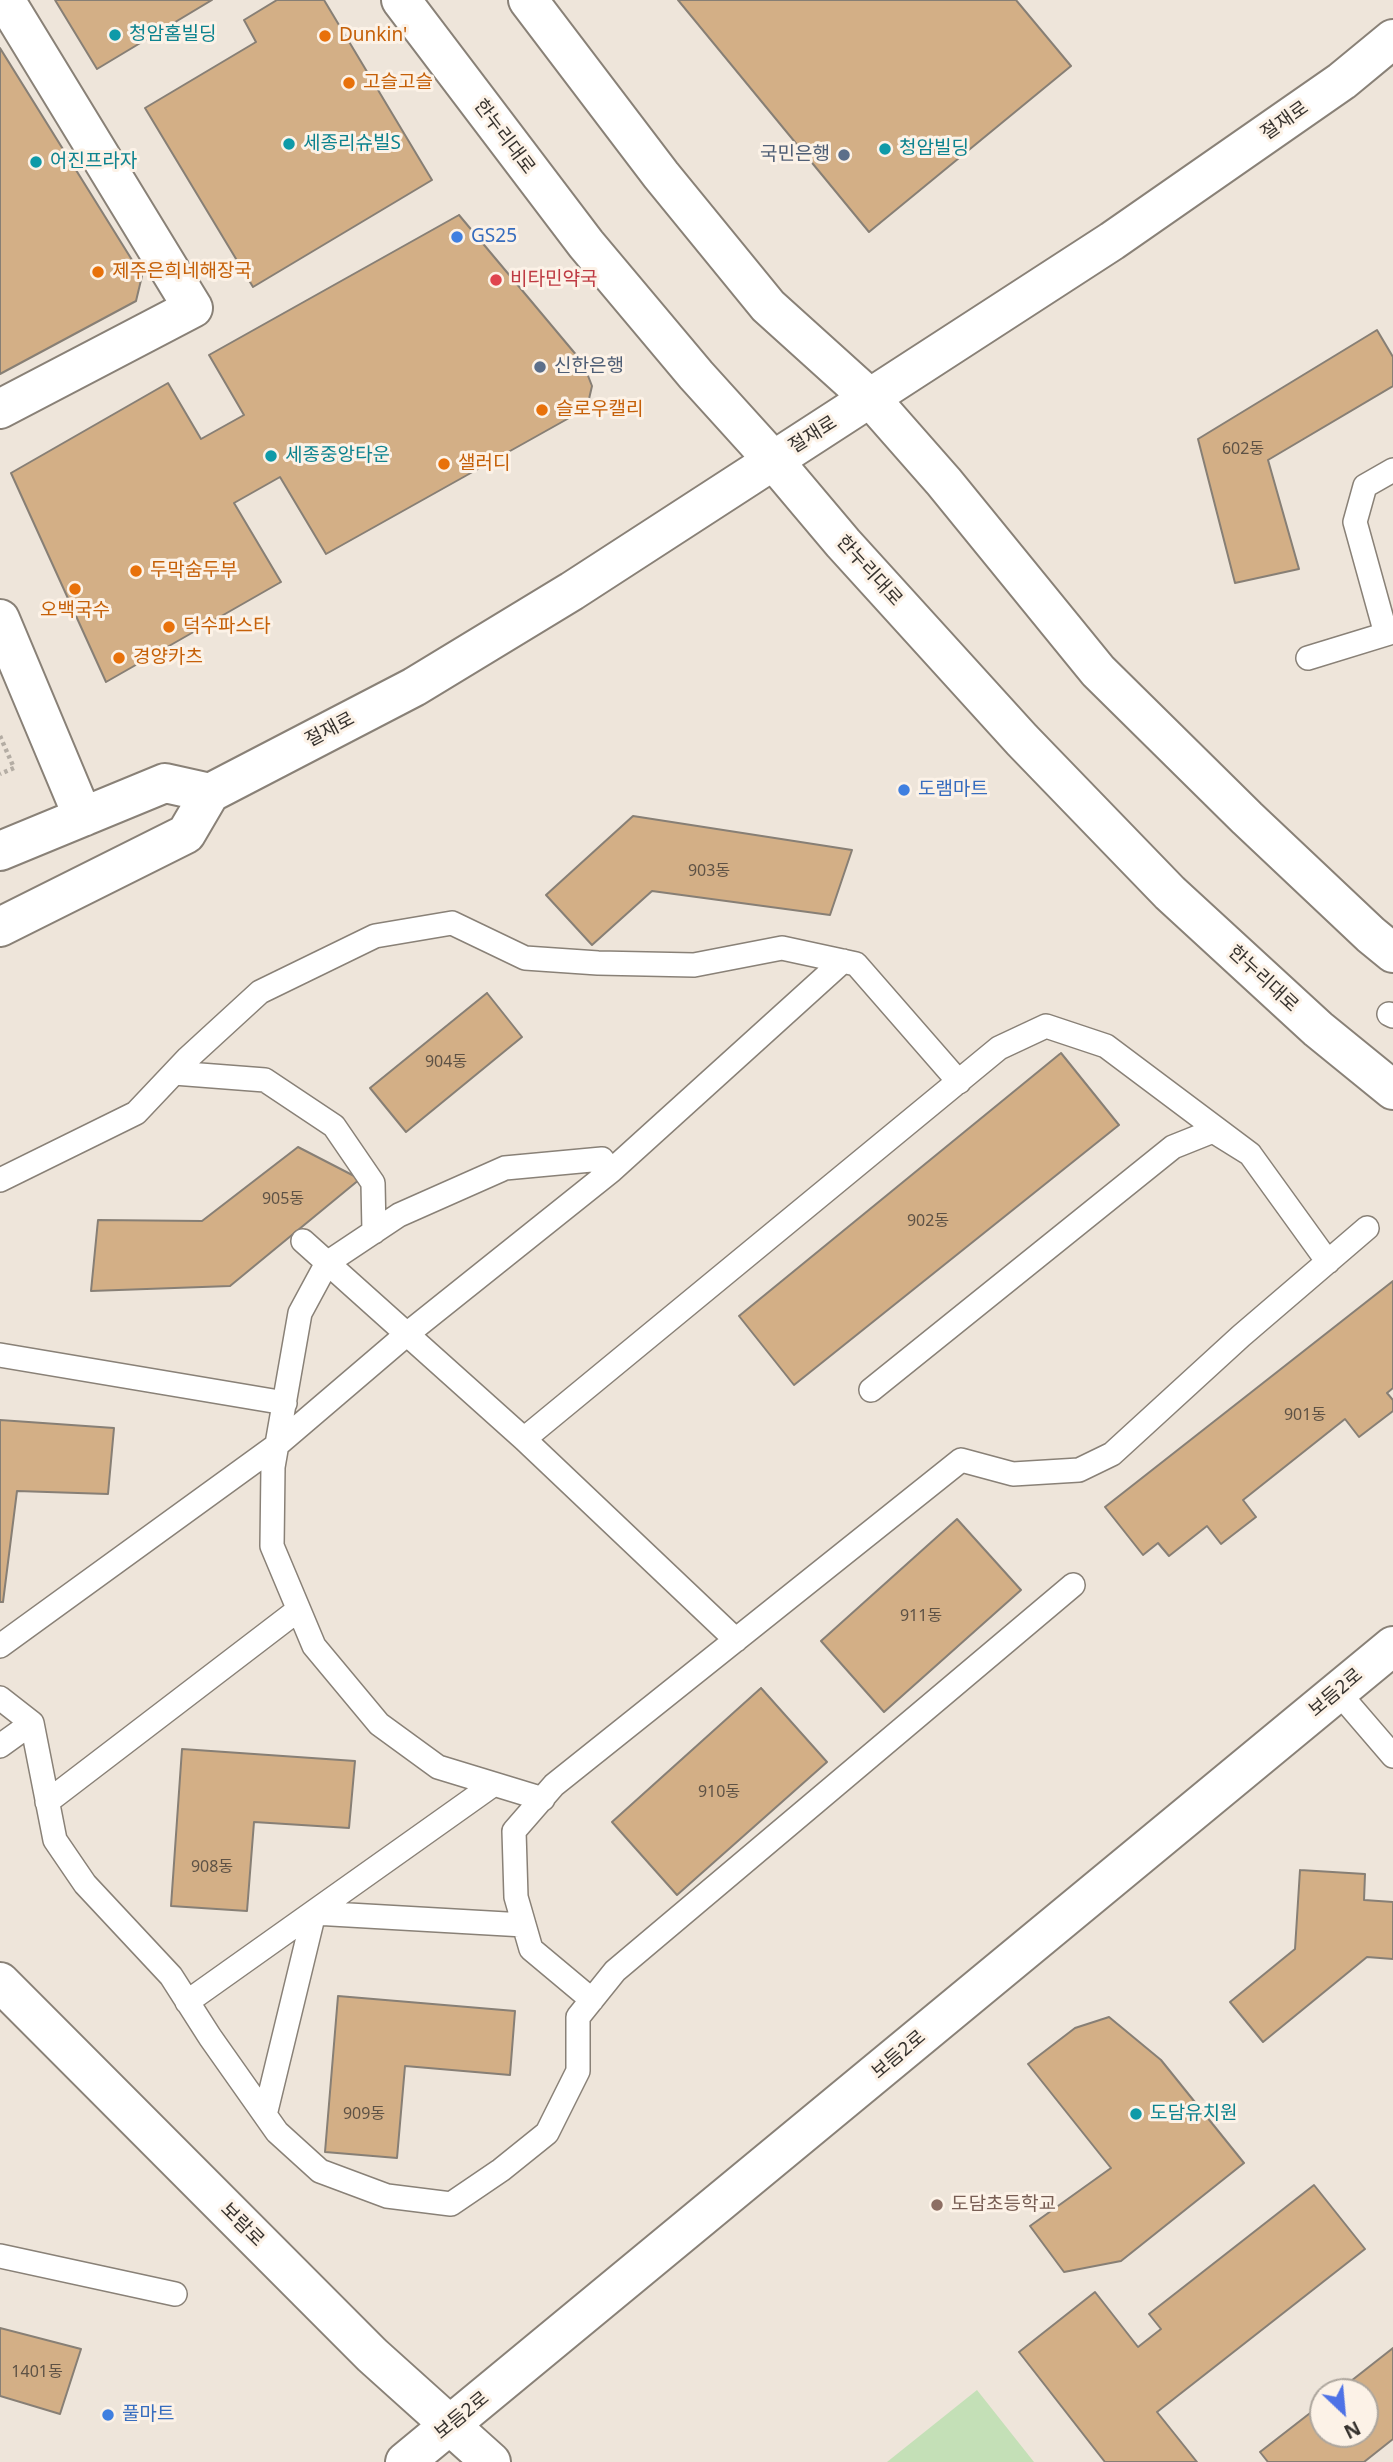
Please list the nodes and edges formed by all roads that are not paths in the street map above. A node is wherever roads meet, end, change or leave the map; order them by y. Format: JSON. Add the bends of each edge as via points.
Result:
{"nodes":[{"id":1,"x":5,"y":0,"type":"edge"},
{"id":2,"x":401,"y":0,"type":"edge"},
{"id":3,"x":528,"y":0,"type":"edge"},
{"id":4,"x":1393,"y":39,"type":"edge"},
{"id":5,"x":871,"y":399,"type":"junction"},
{"id":6,"x":0,"y":409,"type":"edge"},
{"id":7,"x":773,"y":460,"type":"junction"},
{"id":8,"x":1393,"y":470,"type":"edge"},
{"id":9,"x":0,"y":619,"type":"edge"},
{"id":10,"x":1389,"y":633,"type":"edge"},
{"id":11,"x":1308,"y":658,"type":"dead end"},
{"id":12,"x":210,"y":793,"type":"junction"},
{"id":13,"x":83,"y":817,"type":"junction"},
{"id":14,"x":0,"y":851,"type":"edge"},
{"id":15,"x":0,"y":927,"type":"edge"},
{"id":16,"x":1393,"y":953,"type":"edge"},
{"id":17,"x":843,"y":961,"type":"junction"},
{"id":18,"x":174,"y":1073,"type":"junction"},
{"id":19,"x":959,"y":1082,"type":"junction"},
{"id":20,"x":1393,"y":1090,"type":"edge"},
{"id":21,"x":1250,"y":1154,"type":"junction"},
{"id":22,"x":611,"y":1171,"type":"junction"},
{"id":23,"x":0,"y":1180,"type":"edge"},
{"id":24,"x":1367,"y":1228,"type":"dead end"},
{"id":25,"x":374,"y":1231,"type":"junction"},
{"id":26,"x":303,"y":1241,"type":"dead end"},
{"id":27,"x":327,"y":1262,"type":"junction"},
{"id":28,"x":1328,"y":1262,"type":"junction"},
{"id":29,"x":407,"y":1334,"type":"junction"},
{"id":30,"x":0,"y":1355,"type":"edge"},
{"id":31,"x":871,"y":1390,"type":"dead end"},
{"id":32,"x":285,"y":1403,"type":"junction"},
{"id":33,"x":524,"y":1439,"type":"junction"},
{"id":34,"x":277,"y":1445,"type":"junction"},
{"id":35,"x":1073,"y":1585,"type":"dead end"},
{"id":36,"x":299,"y":1610,"type":"junction"},
{"id":37,"x":736,"y":1640,"type":"junction"},
{"id":38,"x":0,"y":1646,"type":"edge"},
{"id":39,"x":1393,"y":1646,"type":"edge"},
{"id":40,"x":1338,"y":1692,"type":"junction"},
{"id":41,"x":0,"y":1698,"type":"edge"},
{"id":42,"x":32,"y":1723,"type":"junction"},
{"id":43,"x":0,"y":1746,"type":"edge"},
{"id":44,"x":1393,"y":1756,"type":"edge"},
{"id":45,"x":494,"y":1784,"type":"junction"},
{"id":46,"x":543,"y":1799,"type":"junction"},
{"id":47,"x":47,"y":1802,"type":"junction"},
{"id":48,"x":314,"y":1913,"type":"junction"},
{"id":49,"x":524,"y":1925,"type":"junction"},
{"id":50,"x":0,"y":1982,"type":"edge"},
{"id":51,"x":592,"y":2000,"type":"junction"},
{"id":52,"x":187,"y":2002,"type":"junction"},
{"id":53,"x":265,"y":2115,"type":"junction"},
{"id":54,"x":0,"y":2256,"type":"edge"},
{"id":55,"x":174,"y":2294,"type":"dead end"},
{"id":56,"x":450,"y":2426,"type":"junction"},
{"id":57,"x":405,"y":2462,"type":"edge"},
{"id":58,"x":491,"y":2462,"type":"edge"}],
"edges":[{"from":1,"to":6,"type":"street","via":[[193,308]]},
{"from":2,"to":7,"type":"street","name":"한누리대로","via":[[586,244]]},
{"from":3,"to":5,"type":"street","via":[[768,306]]},
{"from":4,"to":5,"type":"street","name":"절재로","via":[[1342,81],[1112,241]]},
{"from":5,"to":7,"type":"street","name":"절재로"},
{"from":5,"to":16,"type":"street","via":[[1098,671]]},
{"from":7,"to":12,"type":"street","name":"절재로","via":[[414,687]]},
{"from":7,"to":20,"type":"street","name":"한누리대로","via":[[1021,740],[1170,894],[1318,1029]]},
{"from":8,"to":10,"type":"lane","via":[[1366,486],[1355,523]]},
{"from":9,"to":13,"type":"street"},
{"from":10,"to":11,"type":"lane"},
{"from":12,"to":13,"type":"street","via":[[165,783]]},
{"from":12,"to":15,"type":"street","via":[[186,834]]},
{"from":13,"to":14,"type":"street"},
{"from":17,"to":18,"type":"lane","via":[[782,948],[694,965],[525,958],[452,923],[374,936],[260,992]]},
{"from":17,"to":19,"type":"lane","via":[[856,964]]},
{"from":17,"to":22,"type":"lane"},
{"from":18,"to":23,"type":"lane","via":[[136,1114]]},
{"from":18,"to":25,"type":"lane","via":[[265,1080],[334,1126],[373,1183]]},
{"from":19,"to":21,"type":"lane","via":[[999,1048],[1046,1026],[1106,1046]]},
{"from":19,"to":33,"type":"lane"},
{"from":21,"to":28,"type":"lane"},
{"from":21,"to":31,"type":"lane","via":[[1213,1131],[1173,1147]]},
{"from":22,"to":25,"type":"lane","via":[[602,1159],[505,1168],[398,1215]]},
{"from":22,"to":29,"type":"lane"},
{"from":24,"to":28,"type":"lane"},
{"from":25,"to":27,"type":"lane"},
{"from":26,"to":27,"type":"lane"},
{"from":27,"to":29,"type":"lane"},
{"from":27,"to":32,"type":"lane","via":[[300,1313]]},
{"from":28,"to":37,"type":"lane","via":[[1112,1454],[1079,1470],[1013,1474],[961,1460]]},
{"from":29,"to":33,"type":"lane"},
{"from":29,"to":34,"type":"lane"},
{"from":30,"to":32,"type":"lane"},
{"from":32,"to":34,"type":"lane"},
{"from":33,"to":37,"type":"lane"},
{"from":34,"to":36,"type":"lane","via":[[272,1546]]},
{"from":34,"to":38,"type":"lane"},
{"from":35,"to":51,"type":"lane","via":[[615,1971]]},
{"from":36,"to":45,"type":"lane","via":[[314,1646],[379,1724],[438,1767]]},
{"from":36,"to":47,"type":"lane"},
{"from":37,"to":46,"type":"lane","via":[[554,1785]]},
{"from":39,"to":40,"type":"street","name":"보듬2로"},
{"from":40,"to":44,"type":"lane"},
{"from":40,"to":56,"type":"street","name":"보듬2로"},
{"from":41,"to":42,"type":"lane"},
{"from":42,"to":43,"type":"lane"},
{"from":42,"to":47,"type":"lane"},
{"from":45,"to":46,"type":"lane"},
{"from":45,"to":48,"type":"lane"},
{"from":46,"to":49,"type":"lane","via":[[514,1831],[516,1897]]},
{"from":47,"to":52,"type":"lane","via":[[55,1840],[85,1884],[171,1976]]},
{"from":48,"to":49,"type":"lane"},
{"from":48,"to":52,"type":"lane"},
{"from":48,"to":53,"type":"lane"},
{"from":49,"to":51,"type":"lane","via":[[531,1949]]},
{"from":50,"to":56,"type":"street","name":"보람로","via":[[372,2355]]},
{"from":51,"to":53,"type":"lane","via":[[579,2017],[578,2071],[547,2133],[451,2204],[387,2196],[320,2171]]},
{"from":52,"to":53,"type":"lane"},
{"from":54,"to":55,"type":"lane"},
{"from":56,"to":57,"type":"street","name":"보듬2로"},
{"from":56,"to":58,"type":"street","name":"보람로"}]}
